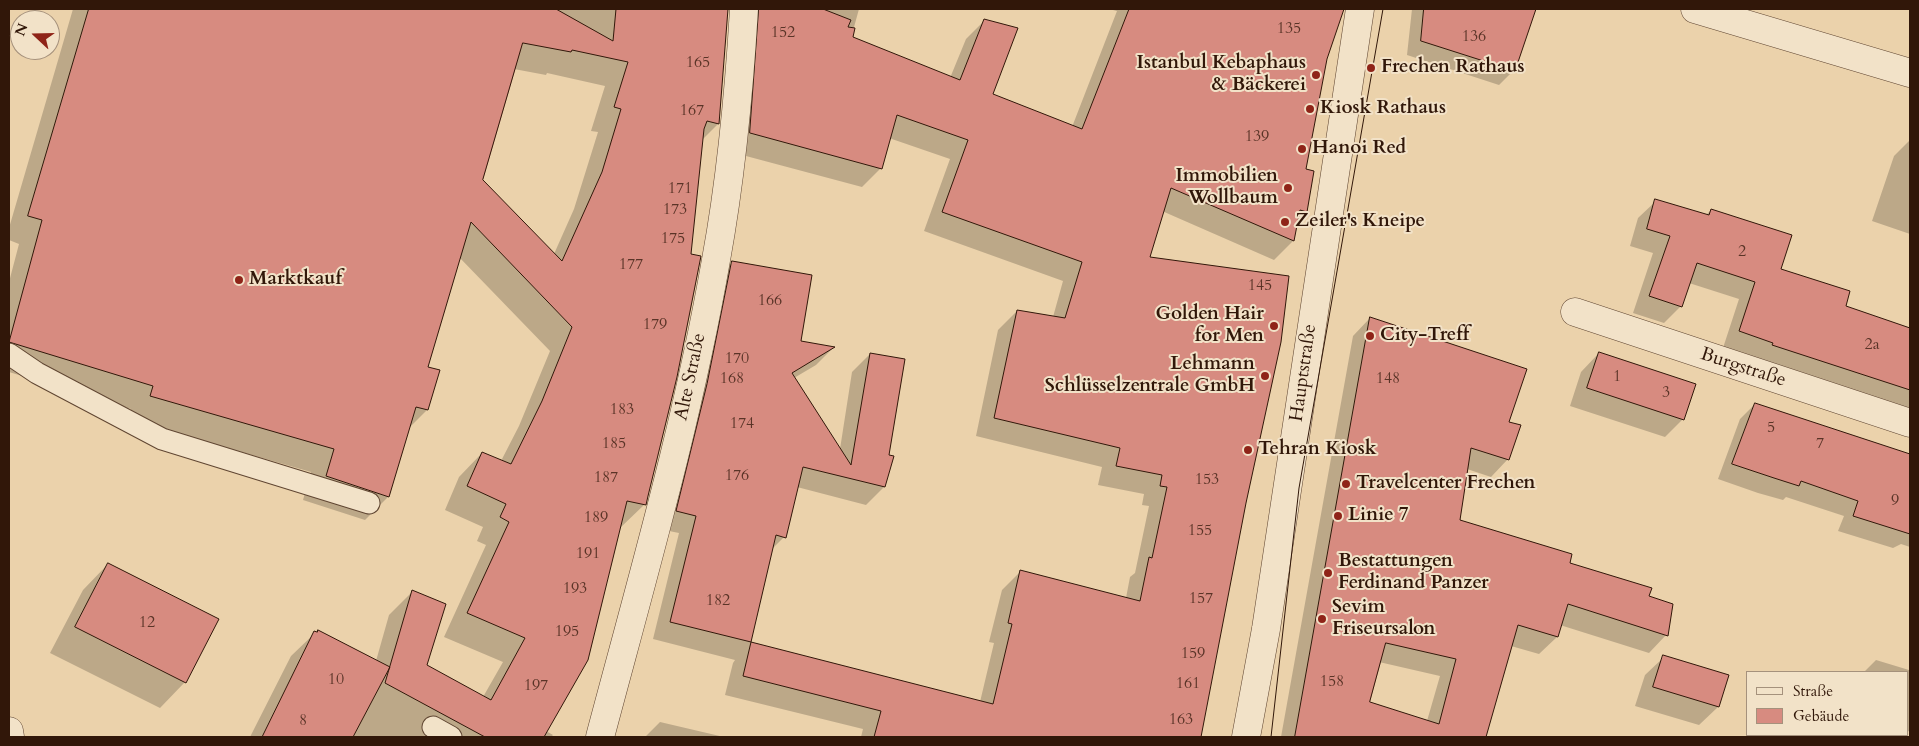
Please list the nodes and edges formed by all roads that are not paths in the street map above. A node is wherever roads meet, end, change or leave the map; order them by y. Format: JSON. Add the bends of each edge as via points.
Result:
{"nodes":[{"id":1,"x":744,"y":9,"type":"edge"},
{"id":2,"x":1360,"y":9,"type":"edge"},
{"id":3,"x":1695,"y":9,"type":"edge"},
{"id":4,"x":1910,"y":73,"type":"edge"},
{"id":5,"x":1576,"y":312,"type":"dead end"},
{"id":6,"x":9,"y":354,"type":"edge"},
{"id":7,"x":1910,"y":423,"type":"edge"},
{"id":8,"x":369,"y":503,"type":"dead end"},
{"id":9,"x":9,"y":731,"type":"edge"},
{"id":10,"x":10,"y":737,"type":"edge"},
{"id":11,"x":600,"y":737,"type":"edge"},
{"id":12,"x":1246,"y":737,"type":"edge"}],
"edges":[{"from":1,"to":11,"type":"street","name":"Alte Straße","via":[[731,155],[716,260],[670,469]]},
{"from":2,"to":12,"type":"street","name":"Hauptstraße","via":[[1266,629]]},
{"from":3,"to":4,"type":"street"},
{"from":5,"to":7,"type":"street","name":"Burgstraße"},
{"from":6,"to":8,"type":"lane","via":[[37,373],[162,438]]},
{"from":9,"to":10,"type":"street"}]}
